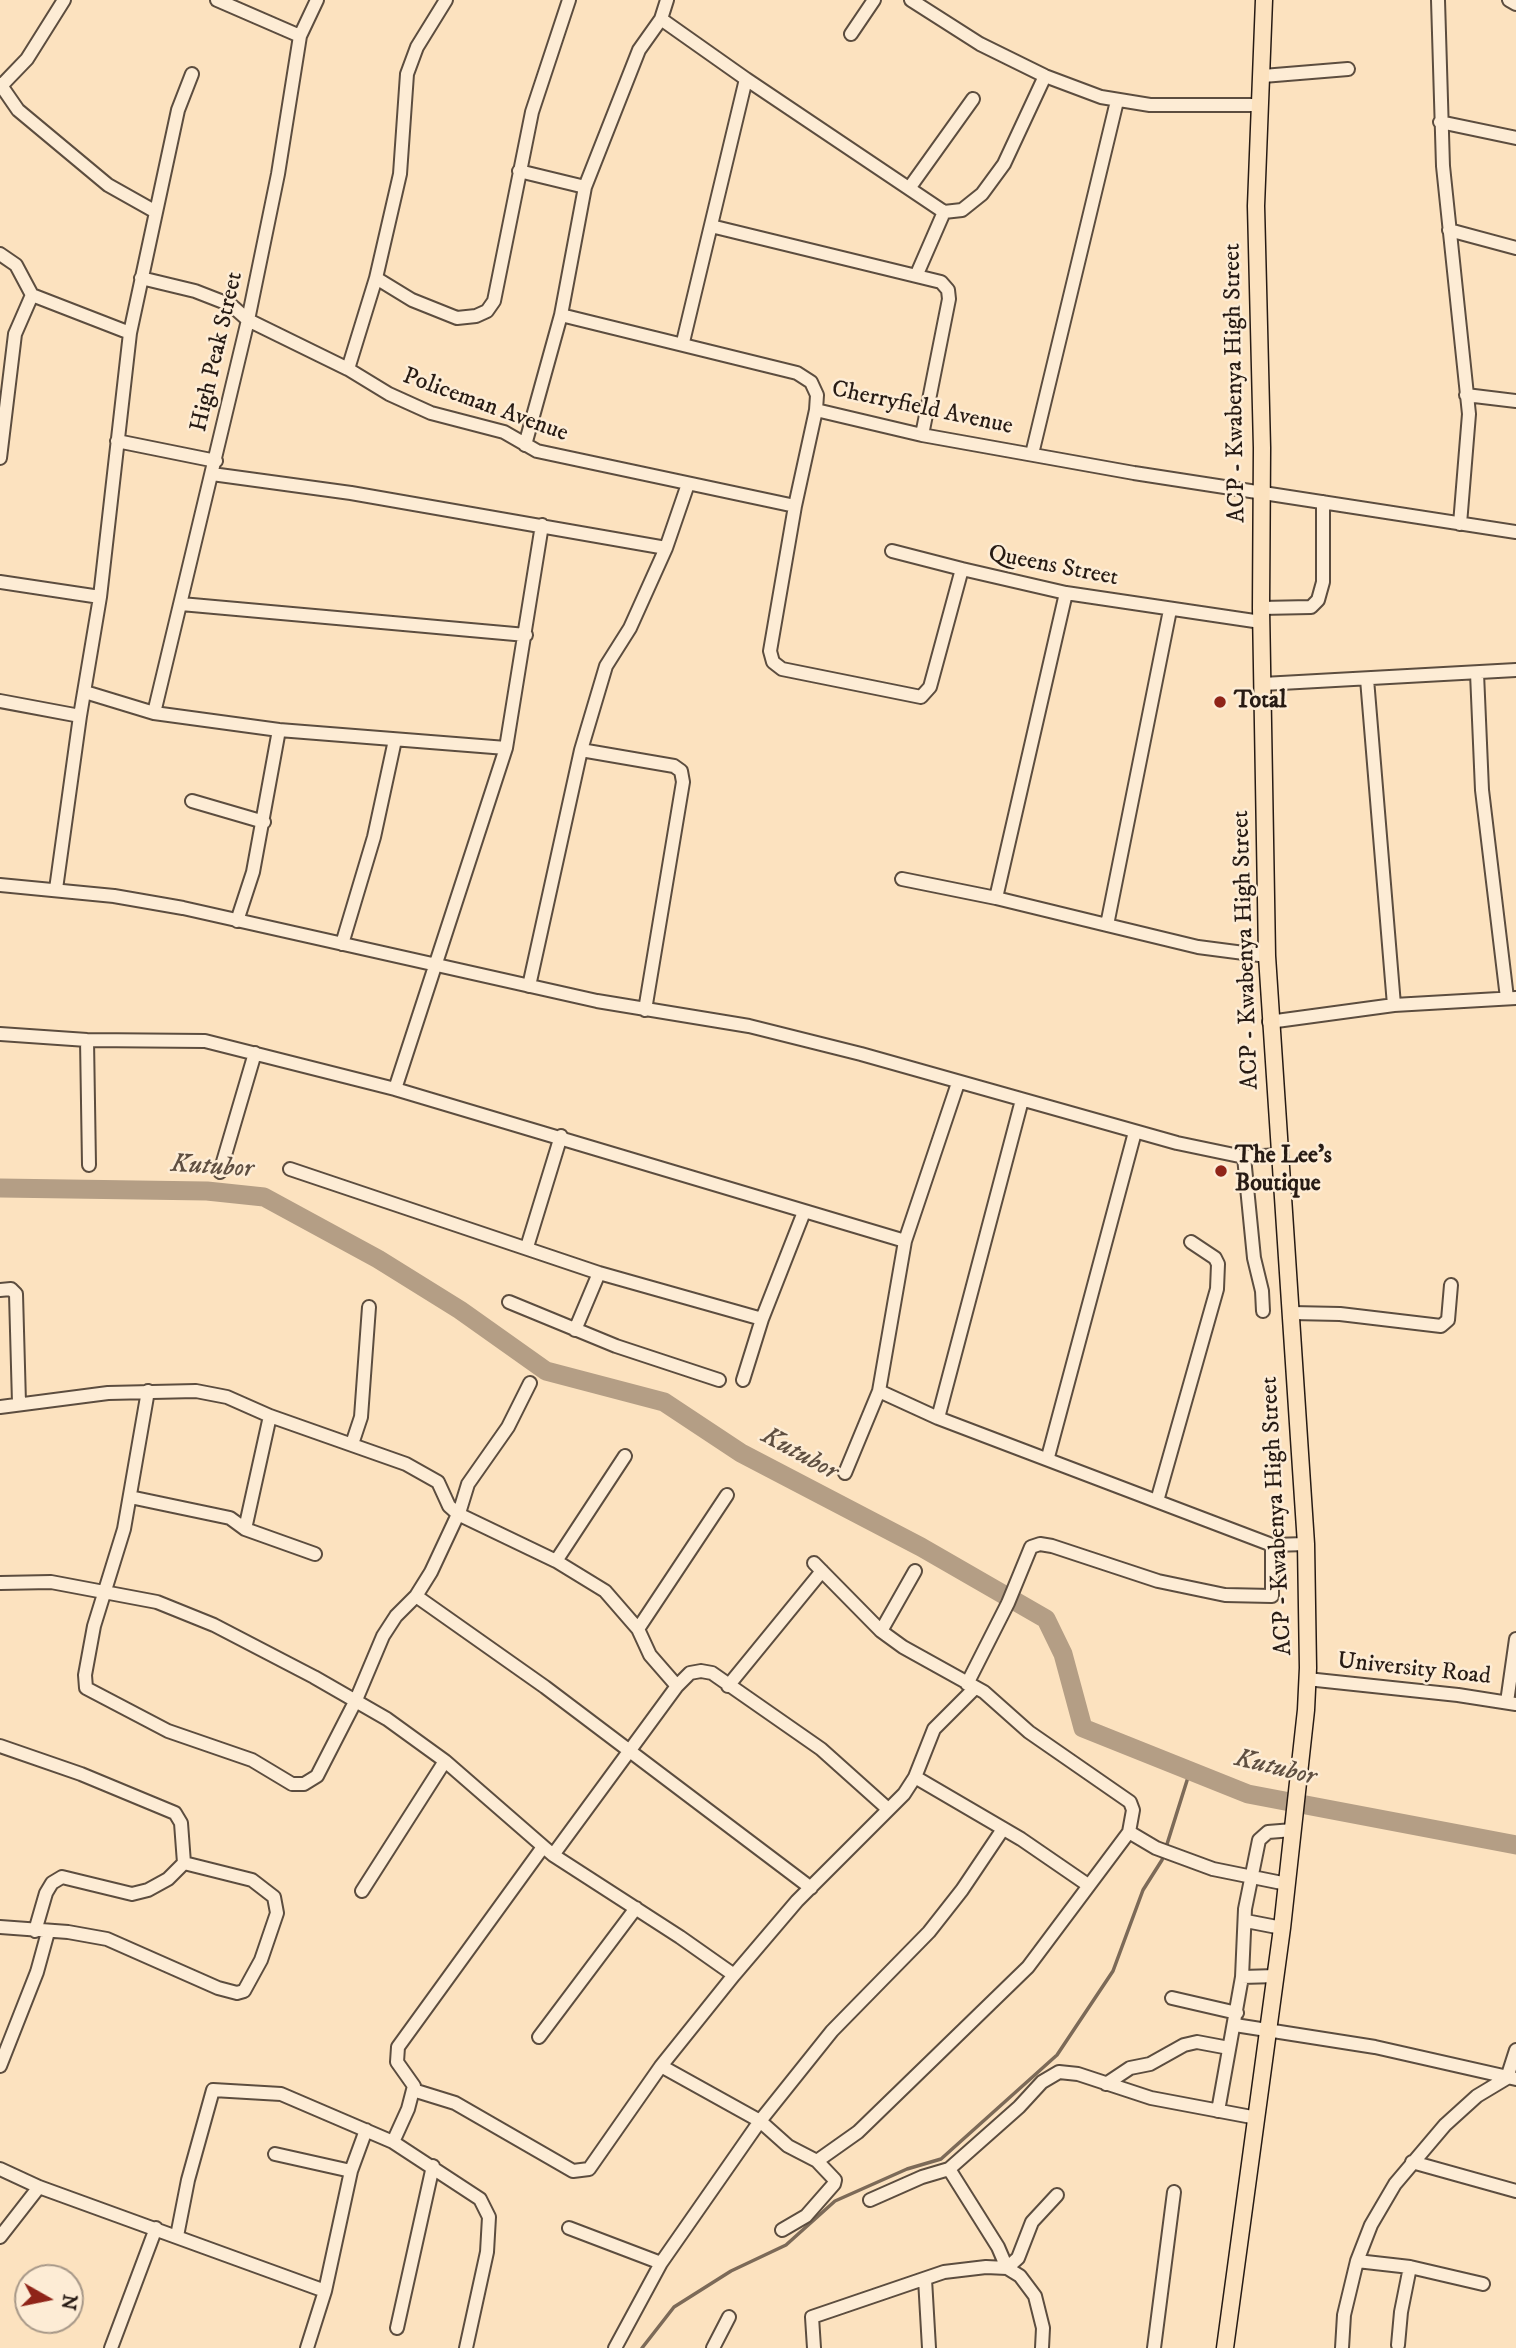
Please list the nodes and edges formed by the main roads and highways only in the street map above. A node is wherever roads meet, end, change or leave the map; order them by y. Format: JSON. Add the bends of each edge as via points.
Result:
{"nodes":[{"id":1,"x":1254,"y":0,"type":"edge"},
{"id":2,"x":1264,"y":0,"type":"edge"},
{"id":3,"x":1259,"y":105,"type":"junction"},
{"id":4,"x":1225,"y":2348,"type":"edge"}],
"edges":[{"from":1,"to":3,"type":"main road","via":[[1254,75]]},
{"from":2,"to":3,"type":"main road"},
{"from":3,"to":4,"type":"main road","name":"ACP - Kwabenya High Street","via":[[1256,234],[1269,1022],[1306,1544],[1307,1679],[1282,1928]]}]}
